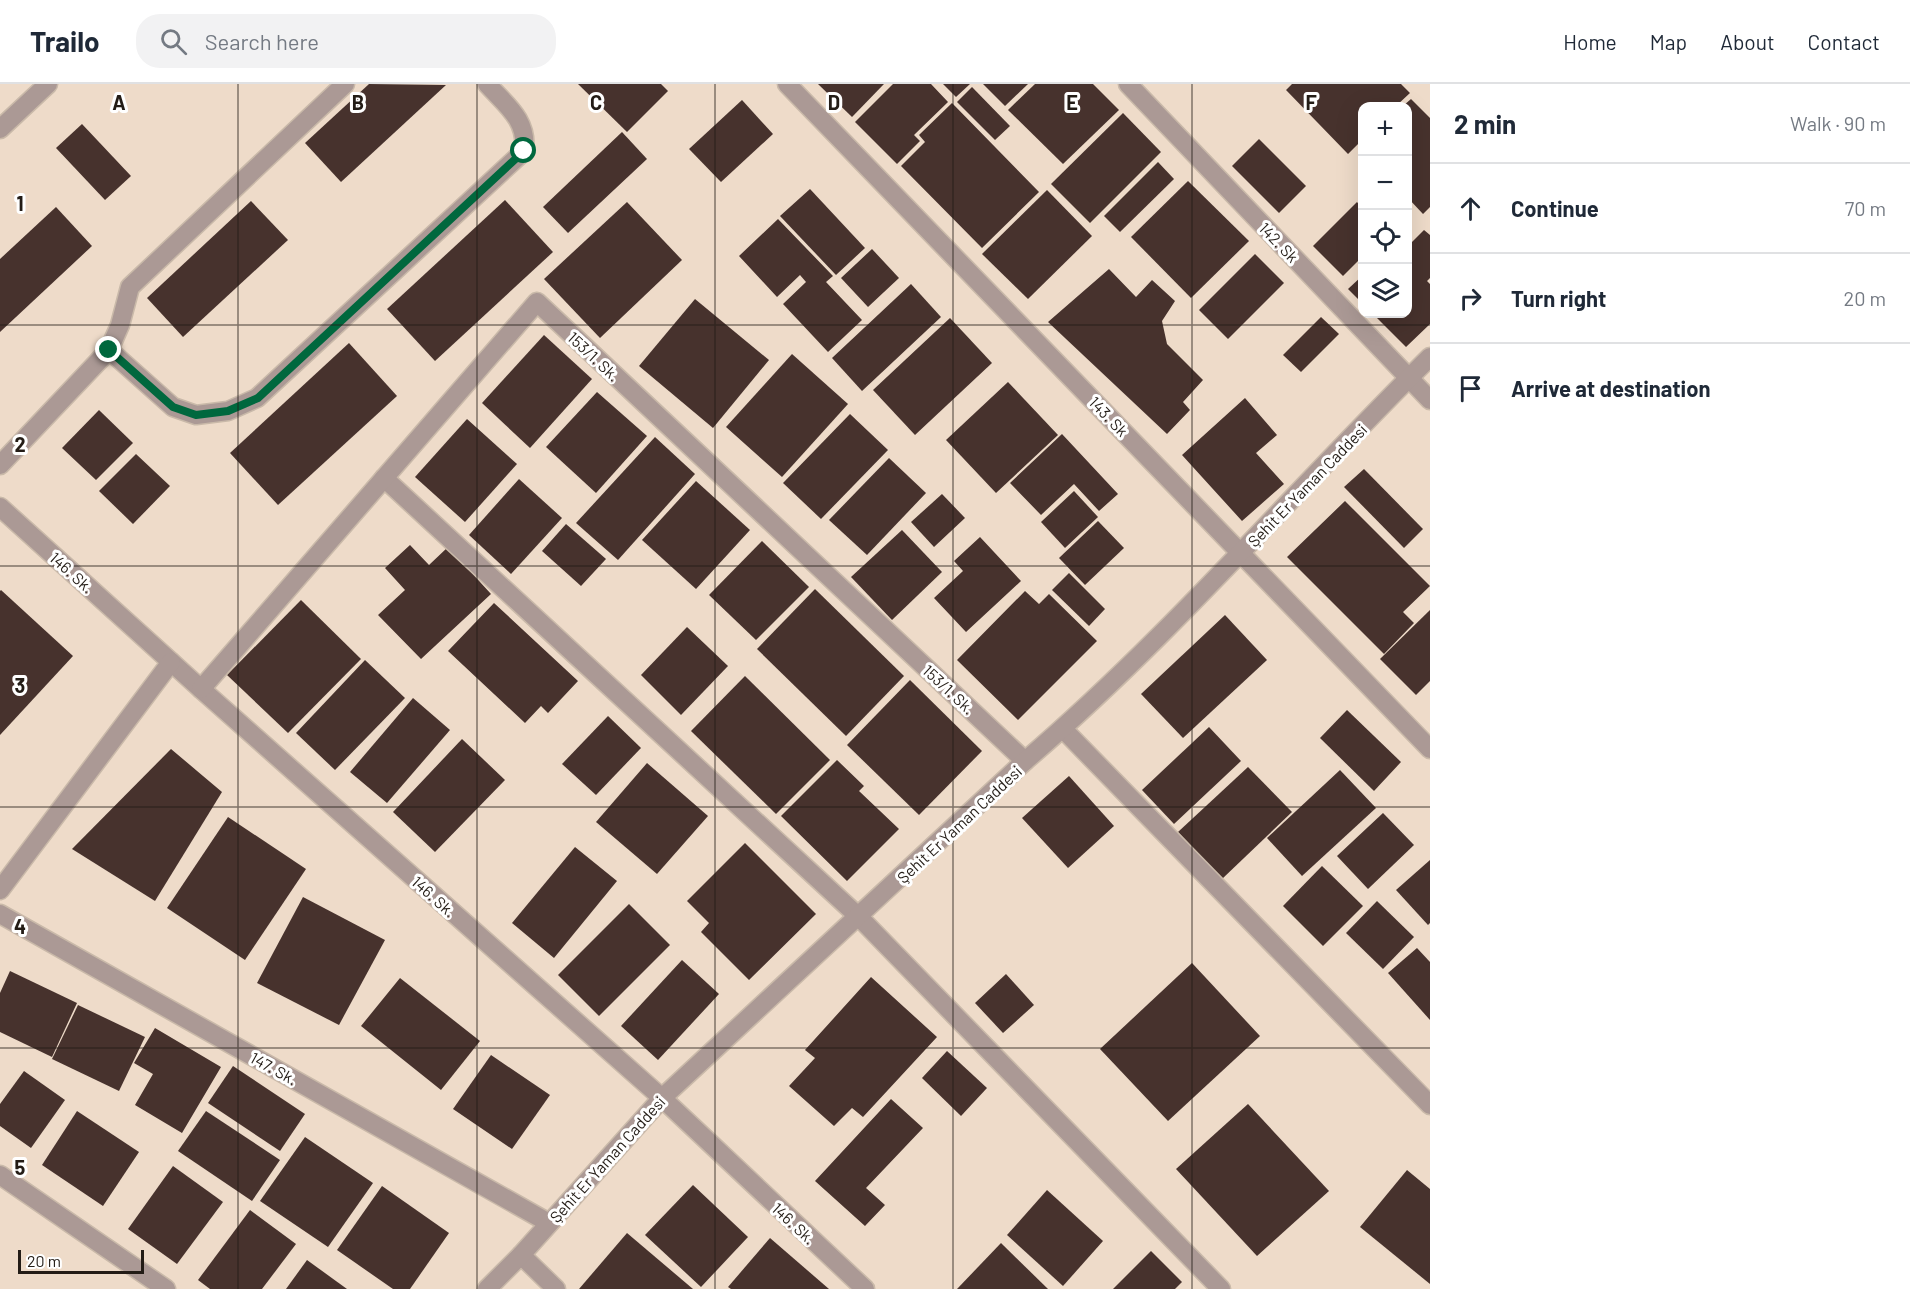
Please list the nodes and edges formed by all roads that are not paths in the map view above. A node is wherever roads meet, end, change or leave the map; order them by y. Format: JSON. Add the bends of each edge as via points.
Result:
{"nodes":[{"id":1,"x":48,"y":84,"type":"edge"},
{"id":2,"x":345,"y":84,"type":"edge"},
{"id":3,"x":487,"y":84,"type":"edge"},
{"id":4,"x":787,"y":84,"type":"edge"},
{"id":5,"x":1128,"y":84,"type":"edge"},
{"id":6,"x":0,"y":129,"type":"edge"},
{"id":7,"x":109,"y":350,"type":"junction"},
{"id":8,"x":1430,"y":357,"type":"edge"},
{"id":9,"x":1409,"y":378,"type":"junction"},
{"id":10,"x":1430,"y":400,"type":"edge"},
{"id":11,"x":0,"y":465,"type":"edge"},
{"id":12,"x":384,"y":478,"type":"junction"},
{"id":13,"x":0,"y":507,"type":"edge"},
{"id":14,"x":1242,"y":554,"type":"junction"},
{"id":15,"x":171,"y":662,"type":"junction"},
{"id":16,"x":201,"y":689,"type":"junction"},
{"id":17,"x":1063,"y":729,"type":"junction"},
{"id":18,"x":1430,"y":749,"type":"edge"},
{"id":19,"x":1025,"y":761,"type":"junction"},
{"id":20,"x":0,"y":890,"type":"edge"},
{"id":21,"x":0,"y":914,"type":"edge"},
{"id":22,"x":859,"y":917,"type":"junction"},
{"id":23,"x":662,"y":1098,"type":"junction"},
{"id":24,"x":1430,"y":1106,"type":"edge"},
{"id":25,"x":0,"y":1175,"type":"edge"},
{"id":26,"x":549,"y":1222,"type":"junction"},
{"id":27,"x":521,"y":1255,"type":"junction"},
{"id":28,"x":166,"y":1289,"type":"edge"},
{"id":29,"x":487,"y":1289,"type":"edge"},
{"id":30,"x":556,"y":1289,"type":"edge"},
{"id":31,"x":865,"y":1289,"type":"edge"},
{"id":32,"x":1221,"y":1289,"type":"edge"}],
"edges":[{"from":1,"to":6,"type":"street"},
{"from":2,"to":7,"type":"street","via":[[130,287]]},
{"from":3,"to":7,"type":"street","via":[[518,118],[526,137],[524,151],[258,398],[228,411],[196,415],[173,407]]},
{"from":4,"to":14,"type":"street","name":"143. Sk"},
{"from":5,"to":9,"type":"street","name":"142. Sk"},
{"from":7,"to":11,"type":"street"},
{"from":8,"to":9,"type":"street","name":"Şehit Er Yaman Caddesi"},
{"from":9,"to":10,"type":"street","name":"142. Sk"},
{"from":9,"to":14,"type":"street","name":"Şehit Er Yaman Caddesi"},
{"from":12,"to":16,"type":"street","name":"153/1. Sk."},
{"from":12,"to":19,"type":"street","name":"153/1. Sk.","via":[[537,302]]},
{"from":12,"to":22,"type":"street"},
{"from":13,"to":15,"type":"street","name":"146. Sk."},
{"from":14,"to":17,"type":"street","name":"Şehit Er Yaman Caddesi"},
{"from":14,"to":18,"type":"street","name":"143. Sk"},
{"from":15,"to":16,"type":"street","name":"146. Sk."},
{"from":15,"to":20,"type":"street"},
{"from":16,"to":23,"type":"street","name":"146. Sk."},
{"from":17,"to":19,"type":"street","name":"Şehit Er Yaman Caddesi"},
{"from":17,"to":24,"type":"street"},
{"from":19,"to":22,"type":"street","name":"Şehit Er Yaman Caddesi"},
{"from":21,"to":26,"type":"street","name":"147. Sk."},
{"from":22,"to":23,"type":"street","name":"Şehit Er Yaman Caddesi"},
{"from":22,"to":32,"type":"street"},
{"from":23,"to":26,"type":"street","name":"Şehit Er Yaman Caddesi"},
{"from":23,"to":31,"type":"street","name":"146. Sk."},
{"from":25,"to":28,"type":"street"},
{"from":26,"to":27,"type":"street","name":"Şehit Er Yaman Caddesi"},
{"from":27,"to":29,"type":"street","name":"Şehit Er Yaman Caddesi"},
{"from":27,"to":30,"type":"street"}]}
